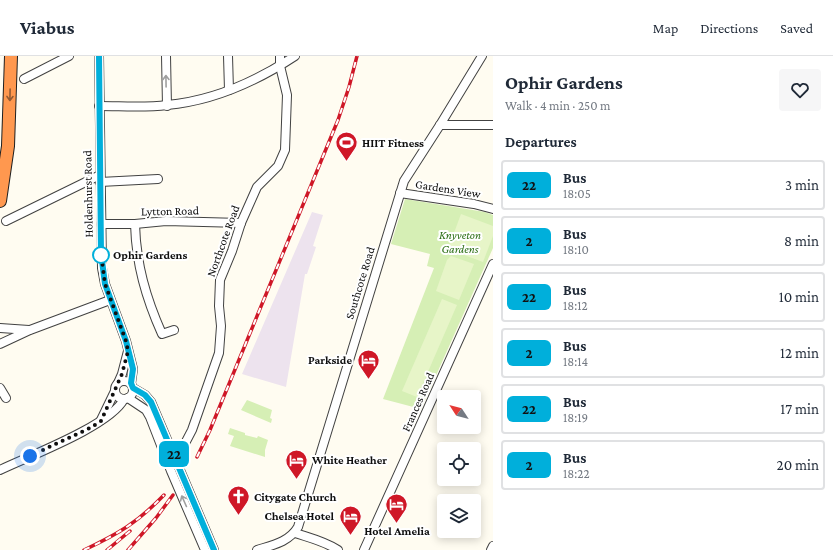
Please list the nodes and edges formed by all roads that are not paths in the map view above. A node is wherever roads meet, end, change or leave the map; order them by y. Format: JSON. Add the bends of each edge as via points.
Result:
{"nodes":[{"id":1,"x":11,"y":56,"type":"edge"},
{"id":2,"x":69,"y":56,"type":"edge"},
{"id":3,"x":99,"y":56,"type":"edge"},
{"id":4,"x":166,"y":56,"type":"edge"},
{"id":5,"x":228,"y":56,"type":"edge"},
{"id":6,"x":280,"y":56,"type":"edge"},
{"id":7,"x":295,"y":56,"type":"edge"},
{"id":8,"x":482,"y":56,"type":"edge"},
{"id":9,"x":280,"y":66,"type":"junction"},
{"id":10,"x":24,"y":79,"type":"dead end"},
{"id":11,"x":229,"y":90,"type":"junction"},
{"id":12,"x":99,"y":106,"type":"junction"},
{"id":13,"x":167,"y":106,"type":"junction"},
{"id":14,"x":440,"y":125,"type":"junction"},
{"id":15,"x":493,"y":125,"type":"edge"},
{"id":16,"x":100,"y":179,"type":"junction"},
{"id":17,"x":158,"y":179,"type":"dead end"},
{"id":18,"x":400,"y":193,"type":"junction"},
{"id":19,"x":0,"y":201,"type":"edge"},
{"id":20,"x":493,"y":209,"type":"edge"},
{"id":21,"x":6,"y":221,"type":"dead end"},
{"id":22,"x":241,"y":223,"type":"junction"},
{"id":23,"x":101,"y":224,"type":"junction"},
{"id":24,"x":135,"y":224,"type":"junction"},
{"id":25,"x":493,"y":264,"type":"edge"},
{"id":26,"x":110,"y":300,"type":"junction"},
{"id":27,"x":0,"y":328,"type":"edge"},
{"id":28,"x":30,"y":330,"type":"junction"},
{"id":29,"x":174,"y":330,"type":"dead end"},
{"id":30,"x":0,"y":344,"type":"edge"},
{"id":31,"x":128,"y":351,"type":"junction"},
{"id":32,"x":132,"y":386,"type":"junction"},
{"id":33,"x":116,"y":387,"type":"junction"},
{"id":34,"x":0,"y":388,"type":"edge"},
{"id":35,"x":6,"y":398,"type":"dead end"},
{"id":36,"x":126,"y":399,"type":"junction"},
{"id":37,"x":101,"y":421,"type":"junction"},
{"id":38,"x":178,"y":458,"type":"junction"},
{"id":39,"x":0,"y":470,"type":"edge"},
{"id":40,"x":295,"y":533,"type":"junction"},
{"id":41,"x":493,"y":546,"type":"edge"},
{"id":42,"x":205,"y":550,"type":"edge"},
{"id":43,"x":214,"y":550,"type":"edge"},
{"id":44,"x":257,"y":550,"type":"edge"},
{"id":45,"x":338,"y":550,"type":"edge"},
{"id":46,"x":364,"y":550,"type":"edge"},
{"id":47,"x":491,"y":550,"type":"edge"}],
"edges":[{"from":1,"to":19,"type":"highway","one_way":true,"via":[[8,146]]},
{"from":2,"to":10,"type":"street"},
{"from":3,"to":12,"type":"street","name":"Holdenhurst Road"},
{"from":13,"to":4,"type":"street","one_way":true},
{"from":5,"to":11,"type":"street"},
{"from":6,"to":9,"type":"street","name":"Northcote Road"},
{"from":7,"to":9,"type":"street"},
{"from":8,"to":14,"type":"street","name":"Southcote Road"},
{"from":9,"to":11,"type":"street"},
{"from":9,"to":22,"type":"street","name":"Northcote Road","via":[[287,95],[285,150],[278,166],[257,187]]},
{"from":11,"to":13,"type":"street","via":[[204,99]]},
{"from":12,"to":13,"type":"street"},
{"from":12,"to":16,"type":"street","name":"Holdenhurst Road"},
{"from":14,"to":15,"type":"street"},
{"from":14,"to":18,"type":"street","name":"Southcote Road","via":[[410,170]]},
{"from":16,"to":17,"type":"street"},
{"from":16,"to":21,"type":"street"},
{"from":16,"to":23,"type":"street","name":"Holdenhurst Road"},
{"from":18,"to":20,"type":"street","name":"Gardens View"},
{"from":18,"to":40,"type":"street","name":"Southcote Road"},
{"from":22,"to":24,"type":"street","name":"Lytton Road","via":[[166,221]]},
{"from":22,"to":38,"type":"street","name":"Northcote Road","via":[[220,280],[219,353],[192,430]]},
{"from":23,"to":24,"type":"street","name":"Lytton Road"},
{"from":23,"to":26,"type":"street","name":"Holdenhurst Road","via":[[102,268]]},
{"from":24,"to":29,"type":"street","via":[[140,272],[150,306],[162,334]]},
{"from":25,"to":46,"type":"street","name":"Frances Road"},
{"from":26,"to":28,"type":"street"},
{"from":26,"to":31,"type":"street","name":"Holdenhurst Road"},
{"from":27,"to":28,"type":"street"},
{"from":28,"to":30,"type":"street"},
{"from":31,"to":32,"type":"street","name":"Holdenhurst Road","via":[[133,369]]},
{"from":31,"to":33,"type":"street"},
{"from":32,"to":33,"type":"street","via":[[123,380]]},
{"from":32,"to":36,"type":"street","name":"Holdenhurst Road","via":[[132,394]]},
{"from":32,"to":38,"type":"street","via":[[151,402]]},
{"from":33,"to":36,"type":"street","via":[[117,396]]},
{"from":33,"to":37,"type":"street"},
{"from":34,"to":35,"type":"street"},
{"from":36,"to":37,"type":"street","name":"Holdenhurst Road"},
{"from":42,"to":36,"type":"street","one_way":true,"via":[[150,417],[146,410]]},
{"from":37,"to":39,"type":"street","name":"Holdenhurst Road"},
{"from":38,"to":43,"type":"street"},
{"from":40,"to":44,"type":"street","via":[[284,541]]},
{"from":40,"to":45,"type":"street","via":[[329,544]]},
{"from":41,"to":47,"type":"street"}]}
